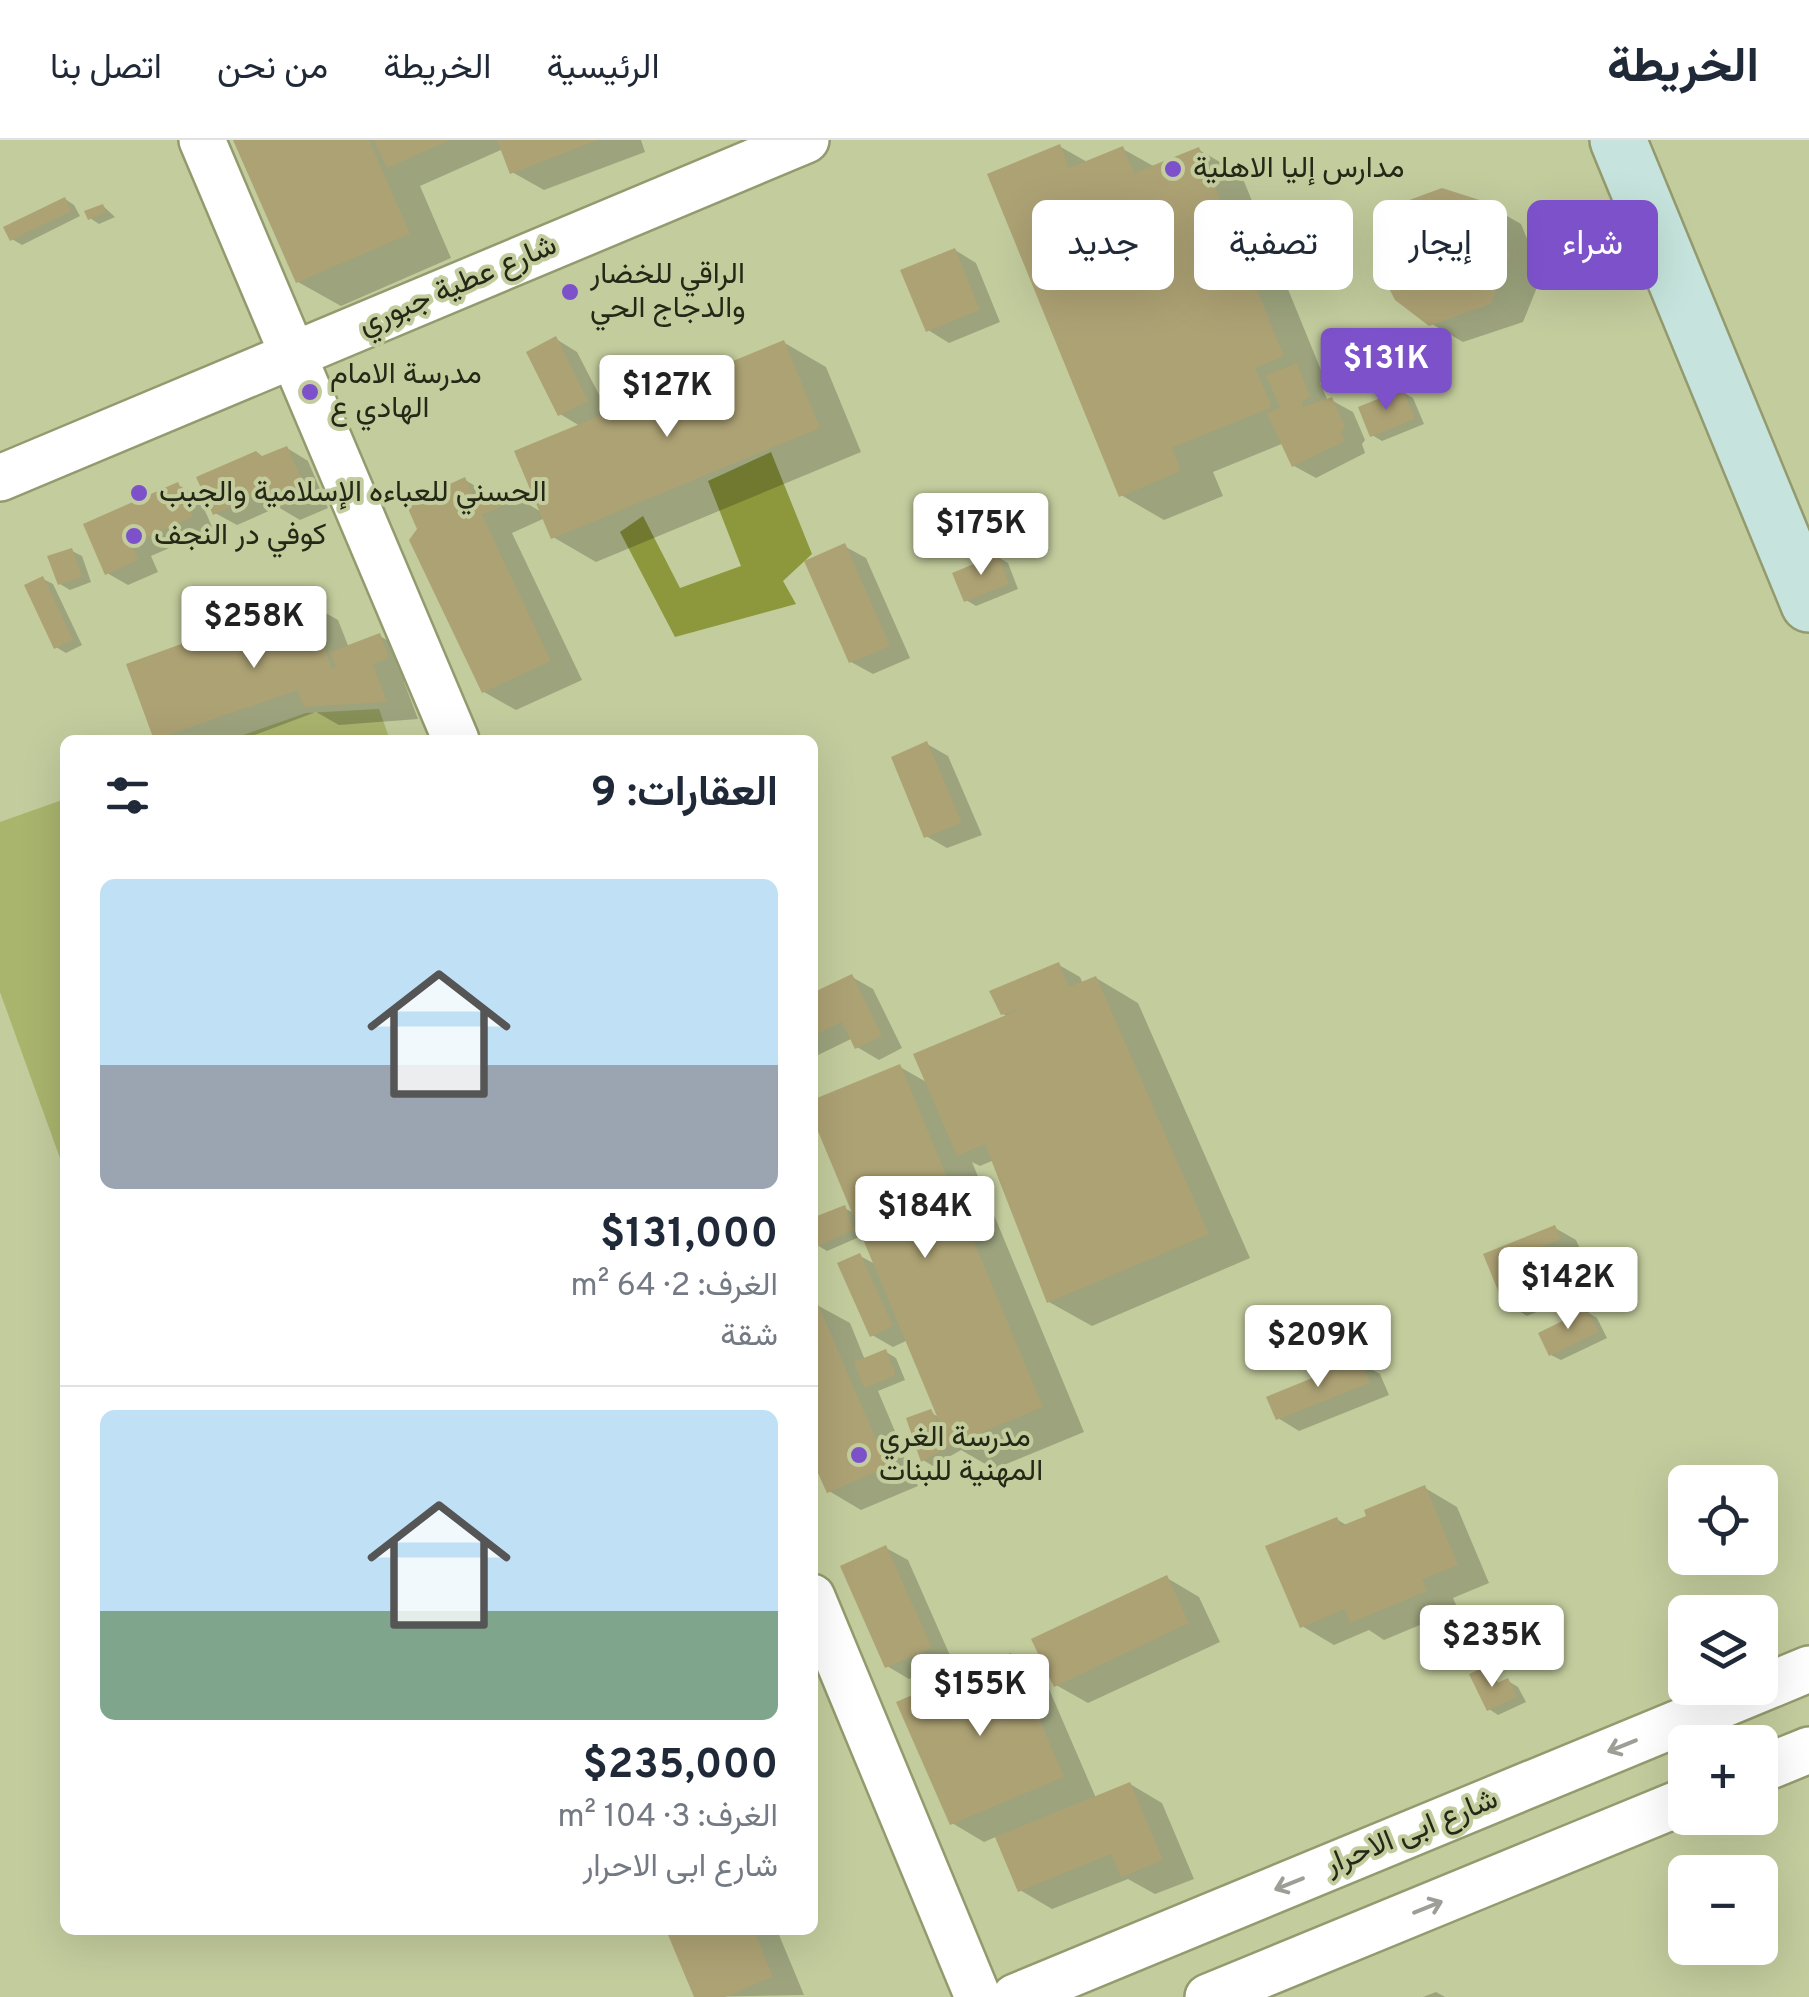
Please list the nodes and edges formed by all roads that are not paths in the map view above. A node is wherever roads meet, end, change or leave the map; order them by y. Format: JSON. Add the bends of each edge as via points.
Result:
{"nodes":[{"id":1,"x":202,"y":140,"type":"edge"},
{"id":2,"x":806,"y":140,"type":"edge"},
{"id":3,"x":1618,"y":140,"type":"edge"},
{"id":4,"x":294,"y":355,"type":"junction"},
{"id":5,"x":0,"y":478,"type":"edge"},
{"id":6,"x":1809,"y":604,"type":"edge"},
{"id":7,"x":454,"y":735,"type":"edge"},
{"id":8,"x":818,"y":1611,"type":"edge"},
{"id":9,"x":1809,"y":1669,"type":"edge"},
{"id":10,"x":1809,"y":1750,"type":"edge"},
{"id":11,"x":1778,"y":1763,"type":"edge"},
{"id":12,"x":1668,"y":1808,"type":"edge"},
{"id":13,"x":978,"y":1997,"type":"edge"},
{"id":14,"x":1016,"y":1997,"type":"edge"},
{"id":15,"x":1208,"y":1997,"type":"edge"}],
"edges":[{"from":1,"to":4,"type":"street"},
{"from":2,"to":4,"type":"street","name":"شارع عطية جبوري"},
{"from":3,"to":6,"type":"street"},
{"from":4,"to":5,"type":"street","name":"شارع عطية جبوري"},
{"from":4,"to":7,"type":"street"},
{"from":8,"to":13,"type":"street"},
{"from":9,"to":14,"type":"street","name":"شارع ابی الاحرار","one_way":true},
{"from":10,"to":11,"type":"street"},
{"from":15,"to":12,"type":"street","one_way":true}]}
